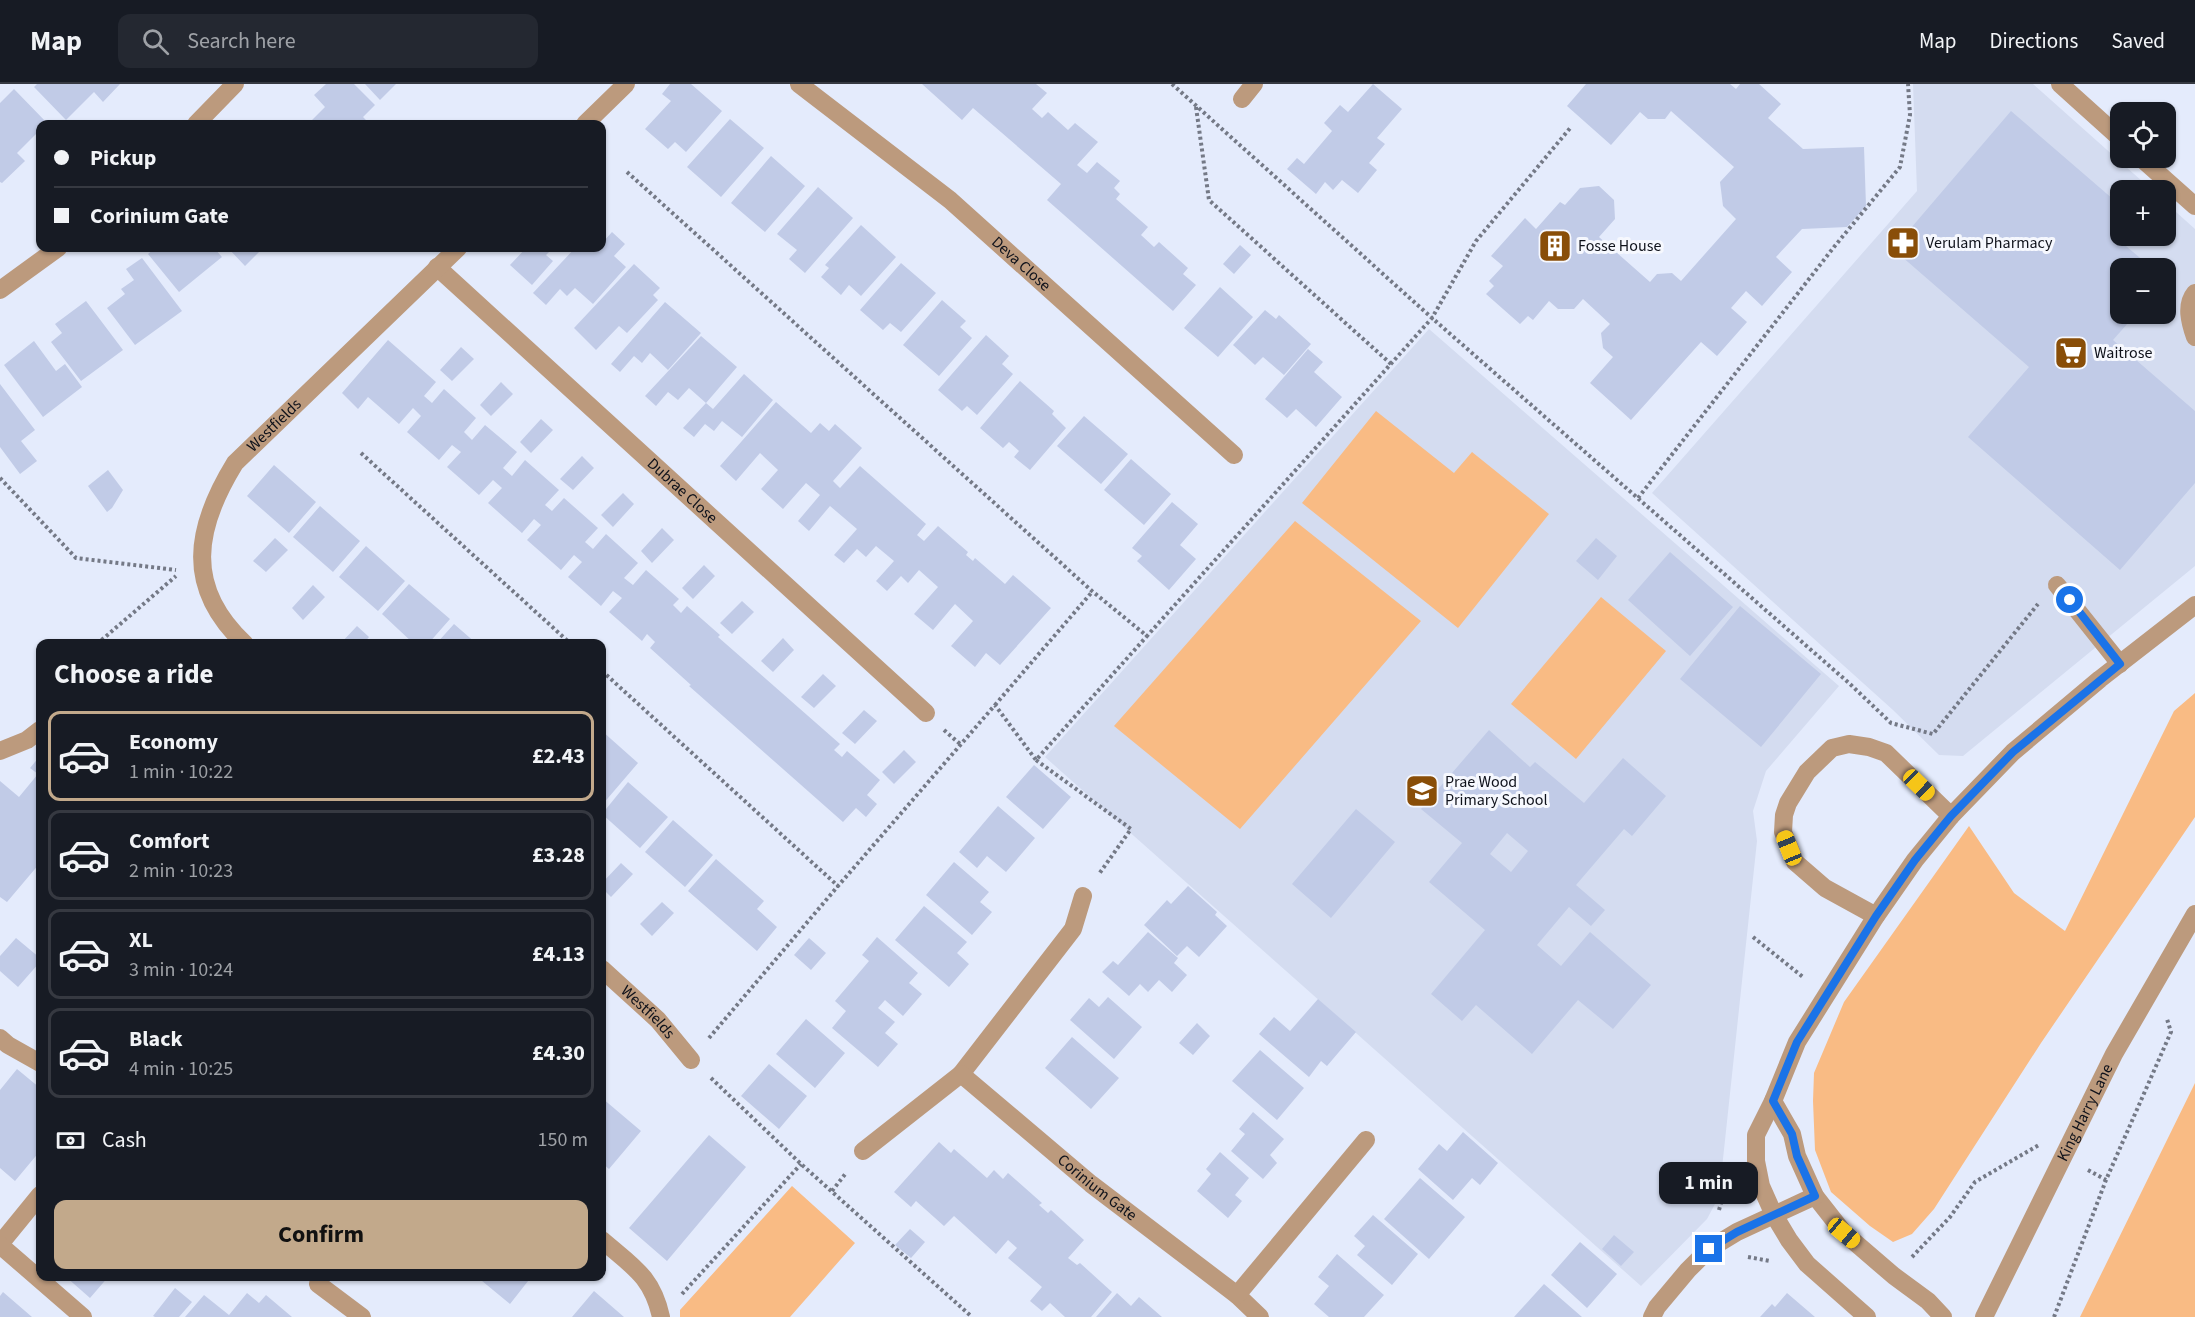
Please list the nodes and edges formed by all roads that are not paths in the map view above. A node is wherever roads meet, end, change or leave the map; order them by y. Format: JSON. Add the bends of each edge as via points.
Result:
{"nodes":[{"id":1,"x":235,"y":84,"type":"edge"},
{"id":2,"x":626,"y":84,"type":"edge"},
{"id":3,"x":799,"y":84,"type":"edge"},
{"id":4,"x":1254,"y":84,"type":"edge"},
{"id":5,"x":2060,"y":84,"type":"edge"},
{"id":6,"x":1242,"y":99,"type":"dead end"},
{"id":7,"x":200,"y":120,"type":"edge"},
{"id":8,"x":589,"y":120,"type":"edge"},
{"id":9,"x":2110,"y":129,"type":"edge"},
{"id":10,"x":2152,"y":168,"type":"edge"},
{"id":11,"x":2195,"y":206,"type":"edge"},
{"id":12,"x":52,"y":252,"type":"edge"},
{"id":13,"x":454,"y":252,"type":"edge"},
{"id":14,"x":437,"y":267,"type":"junction"},
{"id":15,"x":0,"y":290,"type":"edge"},
{"id":16,"x":2195,"y":293,"type":"edge"},
{"id":17,"x":2195,"y":337,"type":"edge"},
{"id":18,"x":1234,"y":455,"type":"dead end"},
{"id":19,"x":2057,"y":585,"type":"road end"},
{"id":20,"x":2195,"y":604,"type":"edge"},
{"id":21,"x":240,"y":639,"type":"edge"},
{"id":22,"x":2120,"y":664,"type":"junction"},
{"id":23,"x":926,"y":713,"type":"dead end"},
{"id":24,"x":36,"y":733,"type":"edge"},
{"id":25,"x":0,"y":752,"type":"edge"},
{"id":26,"x":1951,"y":816,"type":"junction"},
{"id":27,"x":1083,"y":896,"type":"road end"},
{"id":28,"x":2195,"y":914,"type":"edge"},
{"id":29,"x":1876,"y":916,"type":"junction"},
{"id":30,"x":606,"y":973,"type":"edge"},
{"id":31,"x":0,"y":1038,"type":"edge"},
{"id":32,"x":691,"y":1059,"type":"road end"},
{"id":33,"x":36,"y":1061,"type":"edge"},
{"id":34,"x":961,"y":1074,"type":"junction"},
{"id":35,"x":1773,"y":1101,"type":"junction"},
{"id":36,"x":1366,"y":1140,"type":"dead end"},
{"id":37,"x":863,"y":1151,"type":"dead end"},
{"id":38,"x":1815,"y":1196,"type":"junction"},
{"id":39,"x":36,"y":1200,"type":"edge"},
{"id":40,"x":1774,"y":1215,"type":"junction"},
{"id":41,"x":0,"y":1244,"type":"edge"},
{"id":42,"x":606,"y":1244,"type":"edge"},
{"id":43,"x":36,"y":1276,"type":"edge"},
{"id":44,"x":42,"y":1281,"type":"edge"},
{"id":45,"x":318,"y":1284,"type":"dead end"},
{"id":46,"x":1237,"y":1295,"type":"junction"},
{"id":47,"x":354,"y":1315,"type":"edge"},
{"id":48,"x":83,"y":1317,"type":"edge"},
{"id":49,"x":661,"y":1317,"type":"edge"},
{"id":50,"x":1260,"y":1317,"type":"edge"},
{"id":51,"x":1652,"y":1317,"type":"edge"},
{"id":52,"x":1867,"y":1317,"type":"edge"},
{"id":53,"x":1943,"y":1317,"type":"edge"},
{"id":54,"x":1984,"y":1317,"type":"edge"}],
"edges":[{"from":1,"to":7,"type":"street"},
{"from":2,"to":8,"type":"street"},
{"from":3,"to":18,"type":"street","name":"Deva Close","via":[[950,200]]},
{"from":4,"to":6,"type":"street"},
{"from":5,"to":9,"type":"street"},
{"from":10,"to":11,"type":"street"},
{"from":12,"to":15,"type":"street"},
{"from":13,"to":14,"type":"street","name":"Westfields"},
{"from":14,"to":21,"type":"street","name":"Westfields","via":[[234,463],[219,488],[200,552],[204,581],[215,607]]},
{"from":14,"to":23,"type":"street","name":"Dubrae Close"},
{"from":16,"to":17,"type":"street","via":[[2189,300]]},
{"from":19,"to":22,"type":"street"},
{"from":20,"to":22,"type":"street"},
{"from":22,"to":26,"type":"street","via":[[2013,752]]},
{"from":24,"to":25,"type":"street"},
{"from":26,"to":29,"type":"street"},
{"from":26,"to":29,"type":"street","via":[[1886,753],[1869,747],[1849,744],[1832,748],[1807,772],[1784,815],[1783,832],[1795,862],[1825,888]]},
{"from":27,"to":34,"type":"street","via":[[1073,929]]},
{"from":28,"to":54,"type":"street","name":"King Harry Lane","via":[[2114,1054]]},
{"from":29,"to":35,"type":"street","via":[[1797,1042]]},
{"from":30,"to":32,"type":"street","name":"Westfields","via":[[658,1020]]},
{"from":31,"to":33,"type":"street"},
{"from":34,"to":37,"type":"street"},
{"from":34,"to":46,"type":"street","name":"Corinium Gate","via":[[1091,1184]]},
{"from":35,"to":38,"type":"street","via":[[1792,1134]]},
{"from":35,"to":40,"type":"street","via":[[1755,1135],[1761,1186]]},
{"from":36,"to":46,"type":"street"},
{"from":38,"to":40,"type":"street"},
{"from":38,"to":53,"type":"street","via":[[1844,1233]]},
{"from":39,"to":41,"type":"street"},
{"from":40,"to":51,"type":"street","via":[[1709,1249]]},
{"from":40,"to":52,"type":"street","via":[[1807,1264]]},
{"from":41,"to":43,"type":"street"},
{"from":42,"to":49,"type":"street","via":[[652,1288]]},
{"from":44,"to":48,"type":"street"},
{"from":45,"to":47,"type":"street"},
{"from":46,"to":50,"type":"street","name":"Corinium Gate"}]}
